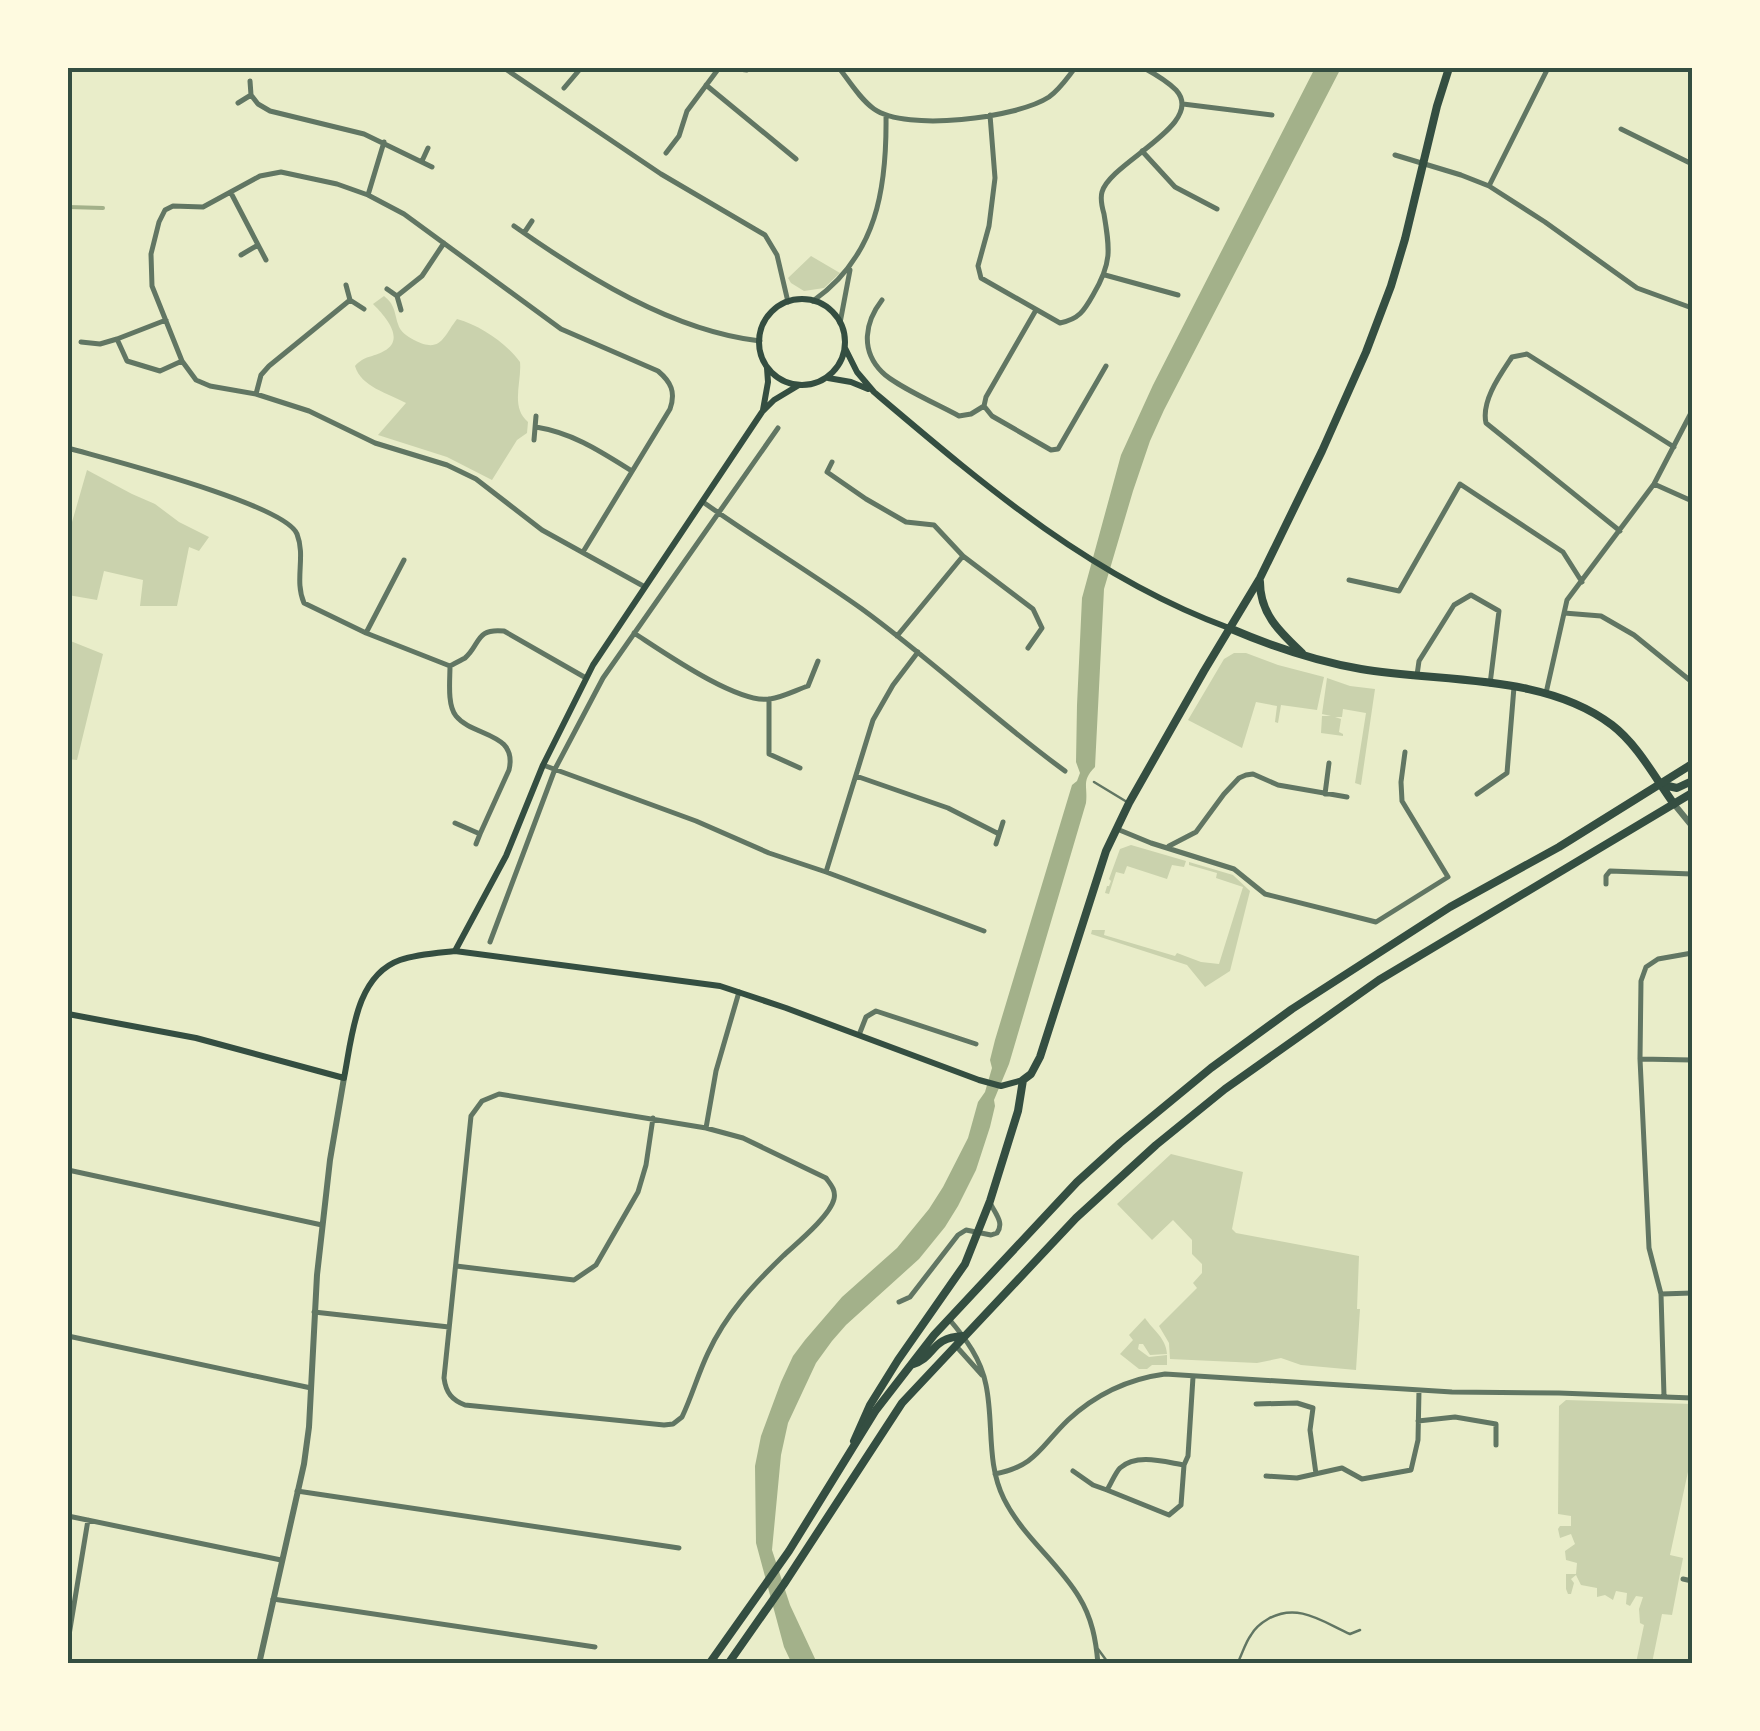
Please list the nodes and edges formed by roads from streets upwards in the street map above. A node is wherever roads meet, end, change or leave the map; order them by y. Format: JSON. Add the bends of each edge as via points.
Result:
{"nodes":[{"id":1,"x":504,"y":68,"type":"edge"},
{"id":2,"x":581,"y":68,"type":"edge"},
{"id":3,"x":719,"y":68,"type":"edge"},
{"id":4,"x":729,"y":68,"type":"edge"},
{"id":5,"x":749,"y":68,"type":"edge"},
{"id":6,"x":839,"y":68,"type":"edge"},
{"id":7,"x":1074,"y":68,"type":"edge"},
{"id":8,"x":1144,"y":68,"type":"edge"},
{"id":9,"x":1449,"y":68,"type":"edge"},
{"id":10,"x":1548,"y":68,"type":"edge"},
{"id":11,"x":250,"y":80,"type":"dead end"},
{"id":12,"x":706,"y":85,"type":"junction"},
{"id":13,"x":564,"y":88,"type":"dead end"},
{"id":14,"x":251,"y":95,"type":"junction"},
{"id":15,"x":238,"y":103,"type":"dead end"},
{"id":16,"x":1183,"y":104,"type":"junction"},
{"id":17,"x":886,"y":115,"type":"junction"},
{"id":18,"x":990,"y":115,"type":"junction"},
{"id":19,"x":1272,"y":115,"type":"dead end"},
{"id":20,"x":1621,"y":129,"type":"dead end"},
{"id":21,"x":384,"y":142,"type":"junction"},
{"id":22,"x":428,"y":148,"type":"dead end"},
{"id":23,"x":1142,"y":152,"type":"junction"},
{"id":24,"x":666,"y":153,"type":"dead end"},
{"id":25,"x":1396,"y":155,"type":"dead end"},
{"id":26,"x":796,"y":159,"type":"dead end"},
{"id":27,"x":422,"y":161,"type":"junction"},
{"id":28,"x":1692,"y":164,"type":"edge"},
{"id":29,"x":1425,"y":165,"type":"junction"},
{"id":30,"x":432,"y":168,"type":"dead end"},
{"id":31,"x":1489,"y":186,"type":"junction"},
{"id":32,"x":230,"y":193,"type":"junction"},
{"id":33,"x":368,"y":195,"type":"junction"},
{"id":34,"x":1216,"y":209,"type":"dead end"},
{"id":35,"x":532,"y":221,"type":"dead end"},
{"id":36,"x":514,"y":226,"type":"dead end"},
{"id":37,"x":524,"y":233,"type":"junction"},
{"id":38,"x":444,"y":244,"type":"junction"},
{"id":39,"x":258,"y":245,"type":"junction"},
{"id":40,"x":241,"y":256,"type":"dead end"},
{"id":41,"x":266,"y":260,"type":"dead end"},
{"id":42,"x":850,"y":267,"type":"junction"},
{"id":43,"x":1105,"y":275,"type":"junction"},
{"id":44,"x":346,"y":285,"type":"dead end"},
{"id":45,"x":387,"y":289,"type":"dead end"},
{"id":46,"x":1178,"y":295,"type":"dead end"},
{"id":47,"x":398,"y":296,"type":"junction"},
{"id":48,"x":350,"y":300,"type":"junction"},
{"id":49,"x":882,"y":300,"type":"dead end"},
{"id":50,"x":813,"y":301,"type":"junction"},
{"id":51,"x":788,"y":302,"type":"junction"},
{"id":52,"x":1692,"y":308,"type":"edge"},
{"id":53,"x":364,"y":309,"type":"dead end"},
{"id":54,"x":402,"y":310,"type":"dead end"},
{"id":55,"x":1036,"y":310,"type":"junction"},
{"id":56,"x":166,"y":320,"type":"junction"},
{"id":57,"x":840,"y":323,"type":"junction"},
{"id":58,"x":117,"y":339,"type":"junction"},
{"id":59,"x":760,"y":341,"type":"junction"},
{"id":60,"x":81,"y":342,"type":"dead end"},
{"id":61,"x":845,"y":348,"type":"junction"},
{"id":62,"x":182,"y":360,"type":"junction"},
{"id":63,"x":1106,"y":366,"type":"dead end"},
{"id":64,"x":768,"y":367,"type":"junction"},
{"id":65,"x":826,"y":377,"type":"junction"},
{"id":66,"x":799,"y":385,"type":"junction"},
{"id":67,"x":874,"y":392,"type":"junction"},
{"id":68,"x":256,"y":394,"type":"junction"},
{"id":69,"x":984,"y":406,"type":"junction"},
{"id":70,"x":762,"y":412,"type":"junction"},
{"id":71,"x":1692,"y":412,"type":"edge"},
{"id":72,"x":536,"y":416,"type":"dead end"},
{"id":73,"x":536,"y":427,"type":"junction"},
{"id":74,"x":778,"y":428,"type":"dead end"},
{"id":75,"x":534,"y":440,"type":"dead end"},
{"id":76,"x":1674,"y":447,"type":"junction"},
{"id":77,"x":68,"y":448,"type":"edge"},
{"id":78,"x":832,"y":462,"type":"dead end"},
{"id":79,"x":632,"y":470,"type":"junction"},
{"id":80,"x":1654,"y":484,"type":"junction"},
{"id":81,"x":703,"y":502,"type":"junction"},
{"id":82,"x":1692,"y":502,"type":"edge"},
{"id":83,"x":718,"y":513,"type":"junction"},
{"id":84,"x":1620,"y":531,"type":"junction"},
{"id":85,"x":583,"y":552,"type":"junction"},
{"id":86,"x":963,"y":556,"type":"junction"},
{"id":87,"x":404,"y":560,"type":"dead end"},
{"id":88,"x":1260,"y":578,"type":"junction"},
{"id":89,"x":1349,"y":580,"type":"dead end"},
{"id":90,"x":1582,"y":582,"type":"junction"},
{"id":91,"x":646,"y":586,"type":"junction"},
{"id":92,"x":1564,"y":613,"type":"junction"},
{"id":93,"x":1229,"y":628,"type":"junction"},
{"id":94,"x":366,"y":633,"type":"junction"},
{"id":95,"x":634,"y":633,"type":"junction"},
{"id":96,"x":897,"y":636,"type":"junction"},
{"id":97,"x":1028,"y":648,"type":"dead end"},
{"id":98,"x":918,"y":652,"type":"junction"},
{"id":99,"x":1304,"y":655,"type":"junction"},
{"id":100,"x":818,"y":662,"type":"dead end"},
{"id":101,"x":450,"y":666,"type":"junction"},
{"id":102,"x":1416,"y":675,"type":"junction"},
{"id":103,"x":587,"y":678,"type":"junction"},
{"id":104,"x":1692,"y":682,"type":"edge"},
{"id":105,"x":1490,"y":684,"type":"junction"},
{"id":106,"x":1514,"y":687,"type":"junction"},
{"id":107,"x":1546,"y":693,"type":"junction"},
{"id":108,"x":769,"y":699,"type":"junction"},
{"id":109,"x":1406,"y":752,"type":"dead end"},
{"id":110,"x":1330,"y":763,"type":"dead end"},
{"id":111,"x":1692,"y":764,"type":"edge"},
{"id":112,"x":543,"y":765,"type":"junction"},
{"id":113,"x":800,"y":768,"type":"dead end"},
{"id":114,"x":555,"y":769,"type":"junction"},
{"id":115,"x":1066,"y":771,"type":"dead end"},
{"id":116,"x":856,"y":776,"type":"junction"},
{"id":117,"x":1692,"y":781,"type":"edge"},
{"id":118,"x":1659,"y":784,"type":"junction"},
{"id":119,"x":1325,"y":794,"type":"junction"},
{"id":120,"x":1477,"y":794,"type":"dead end"},
{"id":121,"x":1692,"y":794,"type":"edge"},
{"id":122,"x":1346,"y":797,"type":"dead end"},
{"id":123,"x":1674,"y":804,"type":"junction"},
{"id":124,"x":456,"y":822,"type":"dead end"},
{"id":125,"x":1003,"y":822,"type":"dead end"},
{"id":126,"x":1692,"y":826,"type":"edge"},
{"id":127,"x":1117,"y":829,"type":"junction"},
{"id":128,"x":480,"y":834,"type":"junction"},
{"id":129,"x":999,"y":834,"type":"junction"},
{"id":130,"x":476,"y":844,"type":"dead end"},
{"id":131,"x":996,"y":844,"type":"dead end"},
{"id":132,"x":1166,"y":847,"type":"junction"},
{"id":133,"x":826,"y":872,"type":"junction"},
{"id":134,"x":1692,"y":874,"type":"edge"},
{"id":135,"x":1606,"y":884,"type":"dead end"},
{"id":136,"x":969,"y":916,"type":"dead end"},
{"id":137,"x":966,"y":926,"type":"junction"},
{"id":138,"x":984,"y":931,"type":"dead end"},
{"id":139,"x":490,"y":942,"type":"dead end"},
{"id":140,"x":455,"y":951,"type":"junction"},
{"id":141,"x":1692,"y":953,"type":"edge"},
{"id":142,"x":740,"y":992,"type":"junction"},
{"id":143,"x":68,"y":1014,"type":"edge"},
{"id":144,"x":859,"y":1035,"type":"junction"},
{"id":145,"x":976,"y":1044,"type":"dead end"},
{"id":146,"x":1640,"y":1059,"type":"junction"},
{"id":147,"x":1692,"y":1060,"type":"edge"},
{"id":148,"x":344,"y":1078,"type":"junction"},
{"id":149,"x":1022,"y":1080,"type":"junction"},
{"id":150,"x":654,"y":1118,"type":"junction"},
{"id":151,"x":706,"y":1128,"type":"junction"},
{"id":152,"x":68,"y":1170,"type":"edge"},
{"id":153,"x":990,"y":1202,"type":"junction"},
{"id":154,"x":322,"y":1225,"type":"junction"},
{"id":155,"x":977,"y":1232,"type":"junction"},
{"id":156,"x":456,"y":1266,"type":"junction"},
{"id":157,"x":1692,"y":1293,"type":"edge"},
{"id":158,"x":1662,"y":1294,"type":"junction"},
{"id":159,"x":899,"y":1302,"type":"dead end"},
{"id":160,"x":314,"y":1312,"type":"junction"},
{"id":161,"x":948,"y":1318,"type":"junction"},
{"id":162,"x":450,"y":1327,"type":"junction"},
{"id":163,"x":939,"y":1329,"type":"junction"},
{"id":164,"x":68,"y":1336,"type":"edge"},
{"id":165,"x":963,"y":1336,"type":"junction"},
{"id":166,"x":948,"y":1337,"type":"junction"},
{"id":167,"x":955,"y":1345,"type":"junction"},
{"id":168,"x":911,"y":1365,"type":"junction"},
{"id":169,"x":1193,"y":1376,"type":"junction"},
{"id":170,"x":984,"y":1377,"type":"junction"},
{"id":171,"x":311,"y":1388,"type":"junction"},
{"id":172,"x":1419,"y":1390,"type":"junction"},
{"id":173,"x":1664,"y":1396,"type":"junction"},
{"id":174,"x":1692,"y":1398,"type":"edge"},
{"id":175,"x":1256,"y":1404,"type":"dead end"},
{"id":176,"x":1418,"y":1421,"type":"junction"},
{"id":177,"x":1496,"y":1444,"type":"dead end"},
{"id":178,"x":852,"y":1445,"type":"junction"},
{"id":179,"x":1184,"y":1465,"type":"junction"},
{"id":180,"x":1074,"y":1471,"type":"dead end"},
{"id":181,"x":995,"y":1474,"type":"junction"},
{"id":182,"x":1316,"y":1474,"type":"junction"},
{"id":183,"x":1266,"y":1476,"type":"dead end"},
{"id":184,"x":1107,"y":1490,"type":"junction"},
{"id":185,"x":297,"y":1491,"type":"junction"},
{"id":186,"x":68,"y":1516,"type":"edge"},
{"id":187,"x":88,"y":1520,"type":"junction"},
{"id":188,"x":679,"y":1548,"type":"dead end"},
{"id":189,"x":282,"y":1560,"type":"junction"},
{"id":190,"x":1683,"y":1579,"type":"dead end"},
{"id":191,"x":1692,"y":1581,"type":"edge"},
{"id":192,"x":273,"y":1599,"type":"junction"},
{"id":193,"x":68,"y":1642,"type":"edge"},
{"id":194,"x":595,"y":1647,"type":"dead end"},
{"id":195,"x":259,"y":1664,"type":"edge"},
{"id":196,"x":709,"y":1664,"type":"edge"},
{"id":197,"x":728,"y":1664,"type":"edge"},
{"id":198,"x":1098,"y":1664,"type":"edge"}],
"edges":[{"from":1,"to":51,"type":"street","via":[[765,235]]},
{"from":2,"to":13,"type":"street"},
{"from":3,"to":12,"type":"street"},
{"from":4,"to":5,"type":"street"},
{"from":6,"to":17,"type":"street"},
{"from":7,"to":18,"type":"street","via":[[1048,97]]},
{"from":8,"to":16,"type":"street","via":[[1178,92]]},
{"from":9,"to":29,"type":"main road"},
{"from":10,"to":31,"type":"street"},
{"from":11,"to":14,"type":"street"},
{"from":12,"to":24,"type":"street"},
{"from":12,"to":26,"type":"street"},
{"from":14,"to":15,"type":"street"},
{"from":14,"to":21,"type":"street","via":[[270,111]]},
{"from":16,"to":19,"type":"street"},
{"from":16,"to":23,"type":"street","via":[[1168,130]]},
{"from":17,"to":18,"type":"street","via":[[917,122]]},
{"from":17,"to":42,"type":"street","via":[[880,202]]},
{"from":18,"to":55,"type":"street","via":[[995,178],[978,266],[981,278]]},
{"from":20,"to":28,"type":"street"},
{"from":21,"to":27,"type":"street"},
{"from":21,"to":33,"type":"street"},
{"from":22,"to":27,"type":"street"},
{"from":23,"to":34,"type":"street","via":[[1175,187]]},
{"from":23,"to":43,"type":"street","via":[[1116,171],[1100,195]]},
{"from":25,"to":29,"type":"street"},
{"from":27,"to":30,"type":"street"},
{"from":29,"to":31,"type":"street"},
{"from":29,"to":88,"type":"main road","via":[[1366,352]]},
{"from":31,"to":52,"type":"street","via":[[1636,288]]},
{"from":32,"to":33,"type":"street","via":[[281,172]]},
{"from":32,"to":39,"type":"street"},
{"from":32,"to":56,"type":"street","via":[[203,206],[173,206],[159,222],[150,271]]},
{"from":33,"to":38,"type":"street"},
{"from":35,"to":37,"type":"street"},
{"from":36,"to":37,"type":"street"},
{"from":37,"to":59,"type":"street","via":[[624,295],[706,329]]},
{"from":38,"to":47,"type":"street"},
{"from":38,"to":79,"type":"street","via":[[561,329],[667,379],[674,398],[670,409]]},
{"from":39,"to":40,"type":"street"},
{"from":39,"to":41,"type":"street"},
{"from":42,"to":50,"type":"street"},
{"from":42,"to":57,"type":"street"},
{"from":43,"to":46,"type":"street"},
{"from":43,"to":55,"type":"street","via":[[1073,320],[1060,323]]},
{"from":44,"to":48,"type":"street"},
{"from":45,"to":47,"type":"street"},
{"from":47,"to":54,"type":"street"},
{"from":48,"to":53,"type":"street"},
{"from":48,"to":68,"type":"street","via":[[269,366]]},
{"from":49,"to":69,"type":"street","via":[[866,330],[870,355],[883,374],[959,416]]},
{"from":50,"to":51,"type":"main road"},
{"from":50,"to":57,"type":"main road"},
{"from":51,"to":59,"type":"main road","via":[[772,311]]},
{"from":55,"to":69,"type":"street"},
{"from":56,"to":58,"type":"street"},
{"from":56,"to":62,"type":"street"},
{"from":57,"to":61,"type":"main road"},
{"from":58,"to":60,"type":"street"},
{"from":58,"to":62,"type":"street","via":[[128,361],[160,370]]},
{"from":59,"to":64,"type":"main road"},
{"from":61,"to":65,"type":"main road"},
{"from":61,"to":67,"type":"main road"},
{"from":62,"to":68,"type":"street","via":[[196,380]]},
{"from":63,"to":69,"type":"street","via":[[1058,448],[1051,450]]},
{"from":64,"to":66,"type":"main road"},
{"from":64,"to":70,"type":"main road"},
{"from":65,"to":66,"type":"main road"},
{"from":65,"to":67,"type":"main road"},
{"from":66,"to":70,"type":"main road"},
{"from":67,"to":93,"type":"main road","via":[[1072,549]]},
{"from":68,"to":85,"type":"street","via":[[476,478],[542,530]]},
{"from":70,"to":81,"type":"main road"},
{"from":71,"to":76,"type":"street"},
{"from":72,"to":73,"type":"street"},
{"from":73,"to":75,"type":"street"},
{"from":73,"to":79,"type":"street","via":[[585,441]]},
{"from":74,"to":83,"type":"street"},
{"from":76,"to":80,"type":"street"},
{"from":76,"to":84,"type":"street","via":[[1527,354],[1512,357],[1502,371],[1483,410],[1486,423]]},
{"from":77,"to":94,"type":"street","via":[[281,518],[296,531],[304,602]]},
{"from":78,"to":86,"type":"street","via":[[827,472],[906,522],[934,524]]},
{"from":79,"to":85,"type":"street"},
{"from":80,"to":82,"type":"street"},
{"from":80,"to":84,"type":"street"},
{"from":81,"to":83,"type":"street"},
{"from":81,"to":91,"type":"main road"},
{"from":83,"to":95,"type":"street"},
{"from":83,"to":96,"type":"street"},
{"from":84,"to":90,"type":"street"},
{"from":85,"to":91,"type":"street"},
{"from":86,"to":96,"type":"street"},
{"from":86,"to":97,"type":"street","via":[[1033,609],[1042,628]]},
{"from":87,"to":94,"type":"street"},
{"from":88,"to":93,"type":"main road"},
{"from":88,"to":99,"type":"main road","via":[[1266,614]]},
{"from":89,"to":90,"type":"street","via":[[1399,591],[1460,484],[1563,552]]},
{"from":90,"to":92,"type":"street"},
{"from":91,"to":103,"type":"main road"},
{"from":92,"to":104,"type":"street","via":[[1601,616]]},
{"from":92,"to":107,"type":"street"},
{"from":93,"to":99,"type":"main road"},
{"from":93,"to":127,"type":"main road"},
{"from":94,"to":101,"type":"street"},
{"from":95,"to":108,"type":"street","via":[[715,682]]},
{"from":95,"to":114,"type":"street"},
{"from":96,"to":98,"type":"street"},
{"from":98,"to":115,"type":"street"},
{"from":98,"to":116,"type":"street","via":[[878,711]]},
{"from":99,"to":102,"type":"main road"},
{"from":100,"to":108,"type":"street","via":[[808,686]]},
{"from":101,"to":103,"type":"street","via":[[476,640],[504,631]]},
{"from":101,"to":128,"type":"street","via":[[454,712],[510,753]]},
{"from":102,"to":105,"type":"main road"},
{"from":102,"to":105,"type":"street","via":[[1454,605],[1471,595],[1499,611]]},
{"from":103,"to":112,"type":"main road"},
{"from":105,"to":106,"type":"main road"},
{"from":106,"to":107,"type":"main road"},
{"from":106,"to":120,"type":"street","via":[[1507,773]]},
{"from":107,"to":118,"type":"main road","via":[[1617,728]]},
{"from":108,"to":113,"type":"street","via":[[769,754]]},
{"from":109,"to":132,"type":"street","via":[[1402,801],[1448,878],[1376,922],[1265,894],[1234,869]]},
{"from":110,"to":119,"type":"street"},
{"from":111,"to":118,"type":"main road"},
{"from":112,"to":114,"type":"street"},
{"from":112,"to":140,"type":"main road","via":[[506,856]]},
{"from":114,"to":133,"type":"street"},
{"from":114,"to":139,"type":"street"},
{"from":116,"to":129,"type":"street"},
{"from":116,"to":133,"type":"street"},
{"from":117,"to":118,"type":"main road","via":[[1676,788]]},
{"from":118,"to":123,"type":"main road"},
{"from":118,"to":161,"type":"main road","via":[[1420,926],[1211,1068],[1077,1182]]},
{"from":119,"to":122,"type":"street"},
{"from":119,"to":132,"type":"street","via":[[1246,775],[1196,832]]},
{"from":121,"to":123,"type":"main road"},
{"from":123,"to":126,"type":"street"},
{"from":123,"to":165,"type":"main road","via":[[1379,980],[1225,1089],[1076,1218]]},
{"from":124,"to":128,"type":"street"},
{"from":125,"to":129,"type":"street"},
{"from":127,"to":132,"type":"street"},
{"from":127,"to":149,"type":"main road","via":[[1040,1057]]},
{"from":128,"to":130,"type":"street"},
{"from":129,"to":131,"type":"street"},
{"from":133,"to":137,"type":"street"},
{"from":134,"to":135,"type":"street","via":[[1610,870]]},
{"from":136,"to":137,"type":"street"},
{"from":137,"to":138,"type":"street"},
{"from":140,"to":142,"type":"main road"},
{"from":140,"to":148,"type":"main road","via":[[398,960],[378,974],[358,1011]]},
{"from":141,"to":146,"type":"street","via":[[1658,959],[1643,974]]},
{"from":142,"to":144,"type":"main road"},
{"from":142,"to":151,"type":"street"},
{"from":143,"to":148,"type":"main road","via":[[196,1038]]},
{"from":144,"to":145,"type":"street","via":[[876,1011]]},
{"from":144,"to":149,"type":"main road","via":[[979,1080],[1001,1086]]},
{"from":146,"to":147,"type":"street"},
{"from":146,"to":158,"type":"street","via":[[1649,1248]]},
{"from":148,"to":154,"type":"street"},
{"from":149,"to":153,"type":"main road"},
{"from":150,"to":151,"type":"street"},
{"from":150,"to":156,"type":"street","via":[[638,1192],[586,1274],[574,1280]]},
{"from":150,"to":156,"type":"street","via":[[499,1094],[482,1101],[472,1116]]},
{"from":151,"to":162,"type":"street","via":[[826,1178],[835,1193],[828,1211],[750,1287],[726,1320],[682,1418],[664,1426],[456,1402],[444,1378]]},
{"from":152,"to":154,"type":"street"},
{"from":153,"to":155,"type":"main road"},
{"from":153,"to":155,"type":"street","via":[[1001,1228]]},
{"from":154,"to":160,"type":"street"},
{"from":155,"to":159,"type":"street","via":[[958,1235]]},
{"from":155,"to":178,"type":"main road","via":[[958,1277],[898,1360]]},
{"from":156,"to":162,"type":"street"},
{"from":157,"to":158,"type":"street"},
{"from":158,"to":173,"type":"street"},
{"from":160,"to":162,"type":"street"},
{"from":160,"to":171,"type":"street"},
{"from":161,"to":163,"type":"main road"},
{"from":161,"to":165,"type":"street"},
{"from":163,"to":166,"type":"street"},
{"from":163,"to":168,"type":"main road"},
{"from":164,"to":171,"type":"street"},
{"from":165,"to":166,"type":"main road"},
{"from":165,"to":167,"type":"main road"},
{"from":165,"to":170,"type":"street"},
{"from":166,"to":167,"type":"street"},
{"from":166,"to":168,"type":"main road"},
{"from":167,"to":170,"type":"street"},
{"from":167,"to":197,"type":"main road","via":[[902,1403]]},
{"from":168,"to":178,"type":"main road"},
{"from":169,"to":172,"type":"street"},
{"from":169,"to":179,"type":"street"},
{"from":169,"to":181,"type":"street","via":[[1152,1376],[1120,1386],[1087,1404],[1027,1463]]},
{"from":170,"to":181,"type":"street"},
{"from":171,"to":185,"type":"street"},
{"from":172,"to":173,"type":"street"},
{"from":172,"to":176,"type":"street"},
{"from":173,"to":174,"type":"street"},
{"from":175,"to":182,"type":"street","via":[[1313,1408]]},
{"from":176,"to":177,"type":"street","via":[[1455,1417],[1496,1424]]},
{"from":176,"to":182,"type":"street","via":[[1411,1470],[1362,1479],[1342,1468]]},
{"from":178,"to":196,"type":"main road"},
{"from":179,"to":184,"type":"street","via":[[1130,1462]]},
{"from":179,"to":184,"type":"street","via":[[1181,1505],[1169,1515]]},
{"from":180,"to":184,"type":"street"},
{"from":181,"to":198,"type":"street","via":[[1020,1526],[1079,1597]]},
{"from":182,"to":183,"type":"street"},
{"from":185,"to":188,"type":"street"},
{"from":185,"to":189,"type":"street"},
{"from":186,"to":187,"type":"street"},
{"from":187,"to":189,"type":"street"},
{"from":187,"to":193,"type":"street"},
{"from":189,"to":192,"type":"street"},
{"from":190,"to":191,"type":"street"},
{"from":192,"to":194,"type":"street"},
{"from":192,"to":195,"type":"street"}]}
